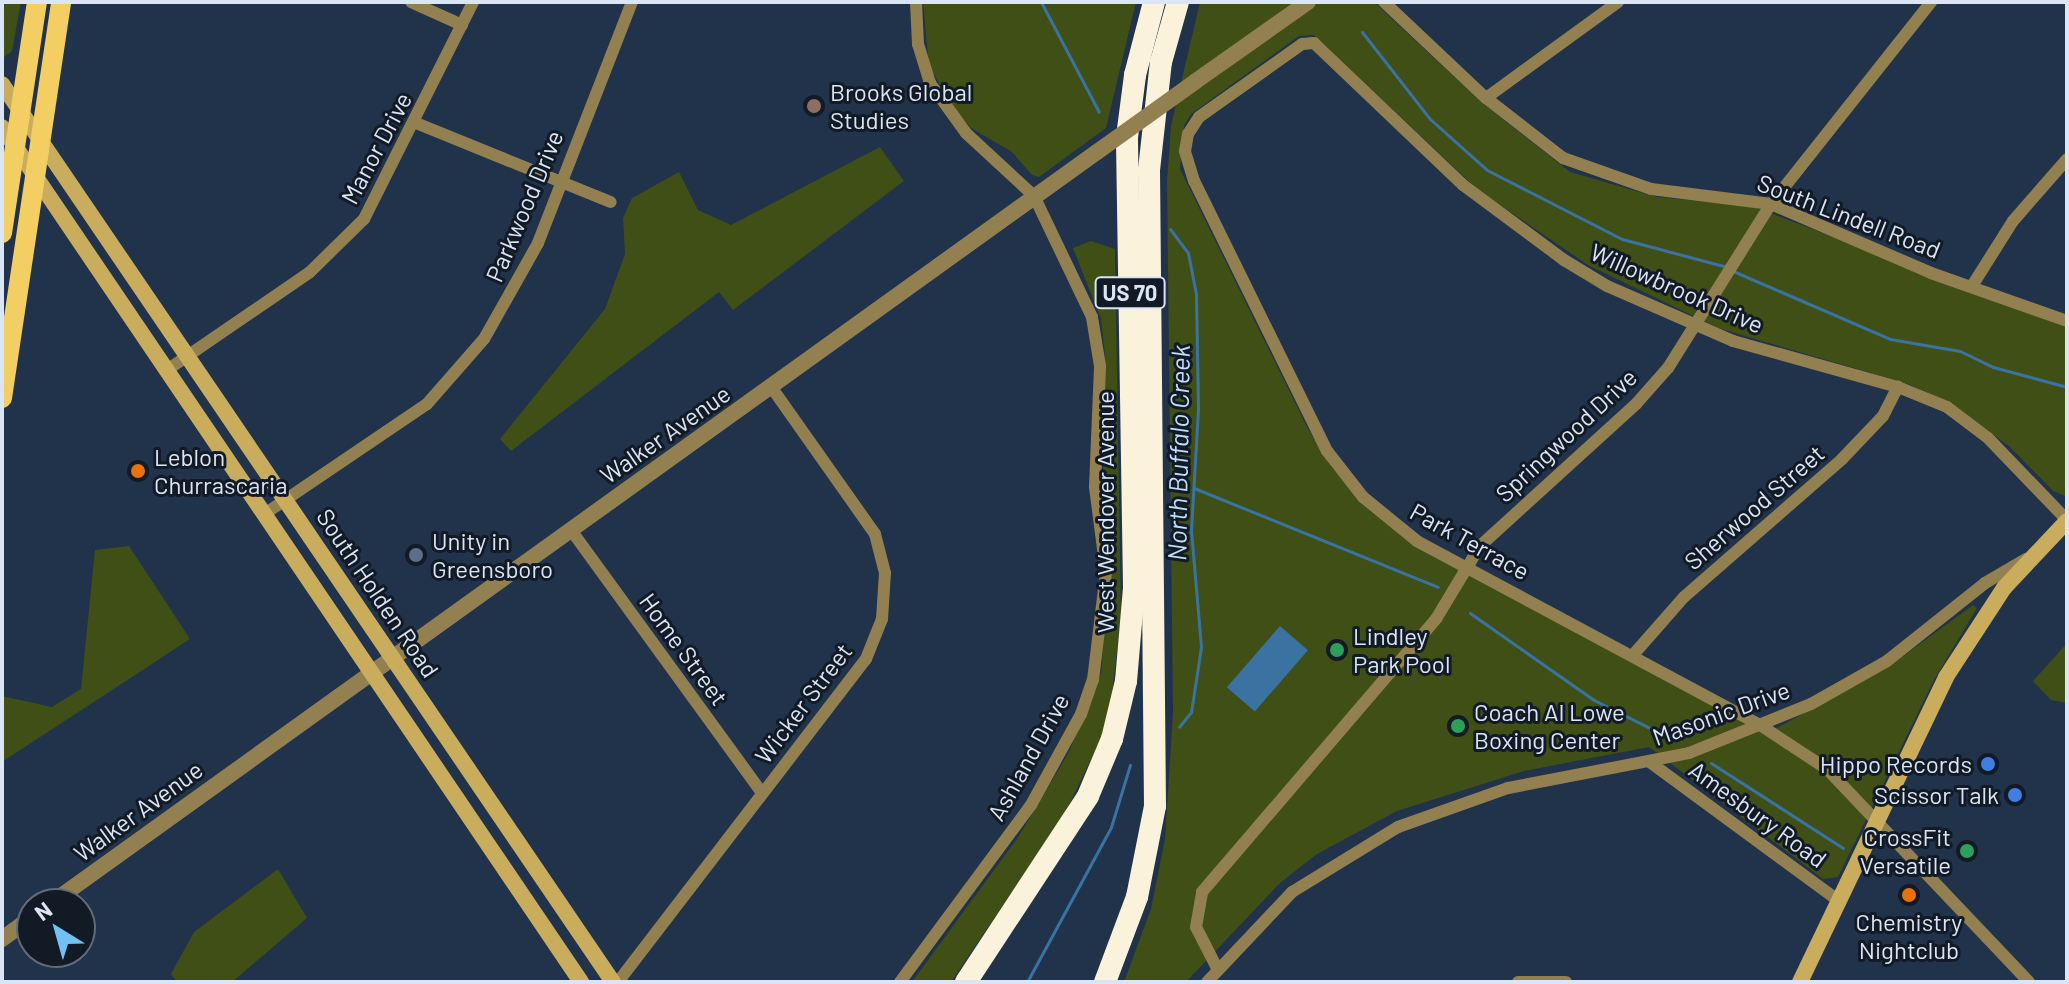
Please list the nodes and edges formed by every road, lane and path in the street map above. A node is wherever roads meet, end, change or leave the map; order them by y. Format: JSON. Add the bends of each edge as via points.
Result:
{"nodes":[{"id":1,"x":37,"y":2,"type":"edge"},
{"id":2,"x":61,"y":2,"type":"edge"},
{"id":3,"x":411,"y":2,"type":"edge"},
{"id":4,"x":473,"y":2,"type":"edge"},
{"id":5,"x":632,"y":2,"type":"edge"},
{"id":6,"x":916,"y":2,"type":"edge"},
{"id":7,"x":1154,"y":2,"type":"edge"},
{"id":8,"x":1178,"y":2,"type":"edge"},
{"id":9,"x":1308,"y":2,"type":"edge"},
{"id":10,"x":1384,"y":2,"type":"edge"},
{"id":11,"x":1618,"y":2,"type":"edge"},
{"id":12,"x":1931,"y":2,"type":"edge"},
{"id":13,"x":462,"y":25,"type":"junction"},
{"id":14,"x":1339,"y":64,"type":"joint"},
{"id":15,"x":2,"y":84,"type":"edge"},
{"id":16,"x":1486,"y":98,"type":"junction"},
{"id":17,"x":22,"y":112,"type":"junction"},
{"id":18,"x":416,"y":123,"type":"junction"},
{"id":19,"x":2,"y":127,"type":"edge"},
{"id":20,"x":40,"y":141,"type":"junction"},
{"id":21,"x":17,"y":149,"type":"junction"},
{"id":22,"x":2067,"y":159,"type":"edge"},
{"id":23,"x":34,"y":176,"type":"junction"},
{"id":24,"x":561,"y":181,"type":"junction"},
{"id":25,"x":1034,"y":196,"type":"junction"},
{"id":26,"x":611,"y":202,"type":"dead end"},
{"id":27,"x":1771,"y":204,"type":"junction"},
{"id":28,"x":2,"y":233,"type":"edge"},
{"id":29,"x":1972,"y":286,"type":"junction"},
{"id":30,"x":2067,"y":321,"type":"edge"},
{"id":31,"x":1698,"y":326,"type":"junction"},
{"id":32,"x":187,"y":357,"type":"junction"},
{"id":33,"x":167,"y":370,"type":"junction"},
{"id":34,"x":1898,"y":387,"type":"junction"},
{"id":35,"x":772,"y":388,"type":"junction"},
{"id":36,"x":2,"y":398,"type":"edge"},
{"id":37,"x":286,"y":500,"type":"junction"},
{"id":38,"x":263,"y":515,"type":"junction"},
{"id":39,"x":2067,"y":521,"type":"edge"},
{"id":40,"x":571,"y":530,"type":"junction"},
{"id":41,"x":2030,"y":556,"type":"junction"},
{"id":42,"x":1467,"y":564,"type":"junction"},
{"id":43,"x":1633,"y":655,"type":"junction"},
{"id":44,"x":392,"y":657,"type":"junction"},
{"id":45,"x":369,"y":675,"type":"junction"},
{"id":46,"x":1760,"y":725,"type":"junction"},
{"id":47,"x":1651,"y":763,"type":"junction"},
{"id":48,"x":762,"y":793,"type":"junction"},
{"id":49,"x":1877,"y":822,"type":"junction"},
{"id":50,"x":72,"y":888,"type":"edge"},
{"id":51,"x":1839,"y":901,"type":"junction"},
{"id":52,"x":981,"y":960,"type":"junction"},
{"id":53,"x":1218,"y":970,"type":"junction"},
{"id":54,"x":581,"y":982,"type":"edge"},
{"id":55,"x":616,"y":982,"type":"edge"},
{"id":56,"x":900,"y":982,"type":"edge"},
{"id":57,"x":966,"y":982,"type":"edge"},
{"id":58,"x":972,"y":982,"type":"edge"},
{"id":59,"x":1105,"y":982,"type":"edge"},
{"id":60,"x":1207,"y":982,"type":"edge"},
{"id":61,"x":1518,"y":982,"type":"edge"},
{"id":62,"x":1566,"y":982,"type":"edge"},
{"id":63,"x":1800,"y":982,"type":"edge"},
{"id":64,"x":2029,"y":982,"type":"edge"}],
"edges":[{"from":1,"to":17,"type":"main road"},
{"from":2,"to":20,"type":"main road"},
{"from":3,"to":13,"type":"street"},
{"from":4,"to":13,"type":"street","name":"Manor Drive"},
{"from":5,"to":24,"type":"street","name":"Parkwood Drive"},
{"from":6,"to":25,"type":"street","name":"Ashland Drive","via":[[918,44],[930,83],[966,133]]},
{"from":7,"to":52,"type":"highway","name":"West Wendover Avenue","number":"US 70","via":[[1135,75],[1127,137],[1134,587],[1126,681],[1112,739],[1088,796]]},
{"from":8,"to":59,"type":"highway","name":"West Wendover Avenue","number":"US 70","via":[[1161,62],[1149,170],[1155,806],[1137,897]]},
{"from":9,"to":25,"type":"street","name":"Walker Avenue","bridge":true},
{"from":10,"to":16,"type":"street","name":"South Lindell Road"},
{"from":11,"to":16,"type":"street"},
{"from":12,"to":27,"type":"street","name":"Springwood Drive"},
{"from":13,"to":18,"type":"street","name":"Manor Drive"},
{"from":14,"to":31,"type":"street","name":"Willowbrook Drive","via":[[1501,216],[1607,286]]},
{"from":14,"to":42,"type":"street","name":"Park Terrace","via":[[1314,43],[1302,44],[1199,117],[1188,134],[1188,167],[1327,451],[1363,497],[1393,524]]},
{"from":15,"to":17,"type":"main road","name":"South Holden Road"},
{"from":16,"to":27,"type":"street","name":"South Lindell Road","via":[[1563,158],[1599,174],[1651,189]]},
{"from":17,"to":20,"type":"main road","name":"South Holden Road"},
{"from":17,"to":21,"type":"main road"},
{"from":18,"to":24,"type":"street"},
{"from":18,"to":32,"type":"street","name":"Manor Drive","via":[[370,210],[335,253]]},
{"from":19,"to":21,"type":"main road"},
{"from":20,"to":23,"type":"main road"},
{"from":20,"to":32,"type":"main road","name":"South Holden Road"},
{"from":21,"to":23,"type":"main road"},
{"from":21,"to":28,"type":"main road"},
{"from":22,"to":29,"type":"street","via":[[2013,221]]},
{"from":23,"to":33,"type":"main road"},
{"from":23,"to":36,"type":"main road"},
{"from":24,"to":26,"type":"street"},
{"from":24,"to":37,"type":"street","name":"Parkwood Drive","via":[[513,293],[454,376],[417,411]]},
{"from":25,"to":35,"type":"street","name":"Walker Avenue"},
{"from":25,"to":56,"type":"street","name":"Ashland Drive","via":[[1092,317],[1100,366],[1093,455],[1106,572],[1093,680],[1081,714],[1031,805]]},
{"from":27,"to":29,"type":"street","name":"South Lindell Road"},
{"from":27,"to":31,"type":"street","name":"Springwood Drive"},
{"from":29,"to":30,"type":"street","name":"South Lindell Road"},
{"from":31,"to":34,"type":"street","name":"Willowbrook Drive","via":[[1775,354]]},
{"from":31,"to":42,"type":"street","name":"Springwood Drive","via":[[1636,404]]},
{"from":32,"to":33,"type":"street","name":"Manor Drive"},
{"from":32,"to":37,"type":"main road","name":"South Holden Road"},
{"from":33,"to":38,"type":"main road"},
{"from":34,"to":39,"type":"street","name":"Willowbrook Drive","via":[[1947,407],[1988,438]]},
{"from":34,"to":43,"type":"street","name":"Sherwood Street","via":[[1883,416],[1842,459],[1684,597]]},
{"from":35,"to":40,"type":"street","name":"Walker Avenue"},
{"from":35,"to":48,"type":"street","name":"Wicker Street","via":[[864,512],[882,553],[886,598],[866,659]]},
{"from":37,"to":38,"type":"street","name":"Parkwood Drive"},
{"from":37,"to":44,"type":"main road","name":"South Holden Road"},
{"from":38,"to":45,"type":"main road"},
{"from":39,"to":41,"type":"main road"},
{"from":40,"to":44,"type":"street","name":"Walker Avenue"},
{"from":40,"to":48,"type":"street","name":"Home Street"},
{"from":41,"to":46,"type":"street","name":"Masonic Drive","via":[[1985,583],[1887,661],[1811,704]]},
{"from":41,"to":49,"type":"main road","via":[[1946,677]]},
{"from":42,"to":43,"type":"street","name":"Park Terrace"},
{"from":42,"to":53,"type":"street","name":"Springwood Drive","via":[[1436,619],[1202,892],[1196,927]]},
{"from":43,"to":46,"type":"street","name":"Park Terrace"},
{"from":44,"to":45,"type":"street","name":"Walker Avenue"},
{"from":44,"to":55,"type":"main road","name":"South Holden Road"},
{"from":45,"to":50,"type":"street","name":"Walker Avenue"},
{"from":45,"to":54,"type":"main road"},
{"from":46,"to":47,"type":"street","name":"Masonic Drive"},
{"from":46,"to":49,"type":"street","name":"Park Terrace","via":[[1827,769]]},
{"from":47,"to":51,"type":"street","name":"Amesbury Road"},
{"from":47,"to":53,"type":"street","name":"Masonic Drive","via":[[1508,788],[1398,827],[1292,892]]},
{"from":48,"to":55,"type":"street","name":"Wicker Street"},
{"from":49,"to":51,"type":"main road"},
{"from":49,"to":64,"type":"street","name":"Park Terrace"},
{"from":51,"to":63,"type":"main road"},
{"from":52,"to":57,"type":"highway","name":"West Wendover Avenue","number":"US 70"},
{"from":52,"to":58,"type":"highway"},
{"from":53,"to":60,"type":"street","name":"Masonic Drive"},
{"from":61,"to":62,"type":"street"}]}
